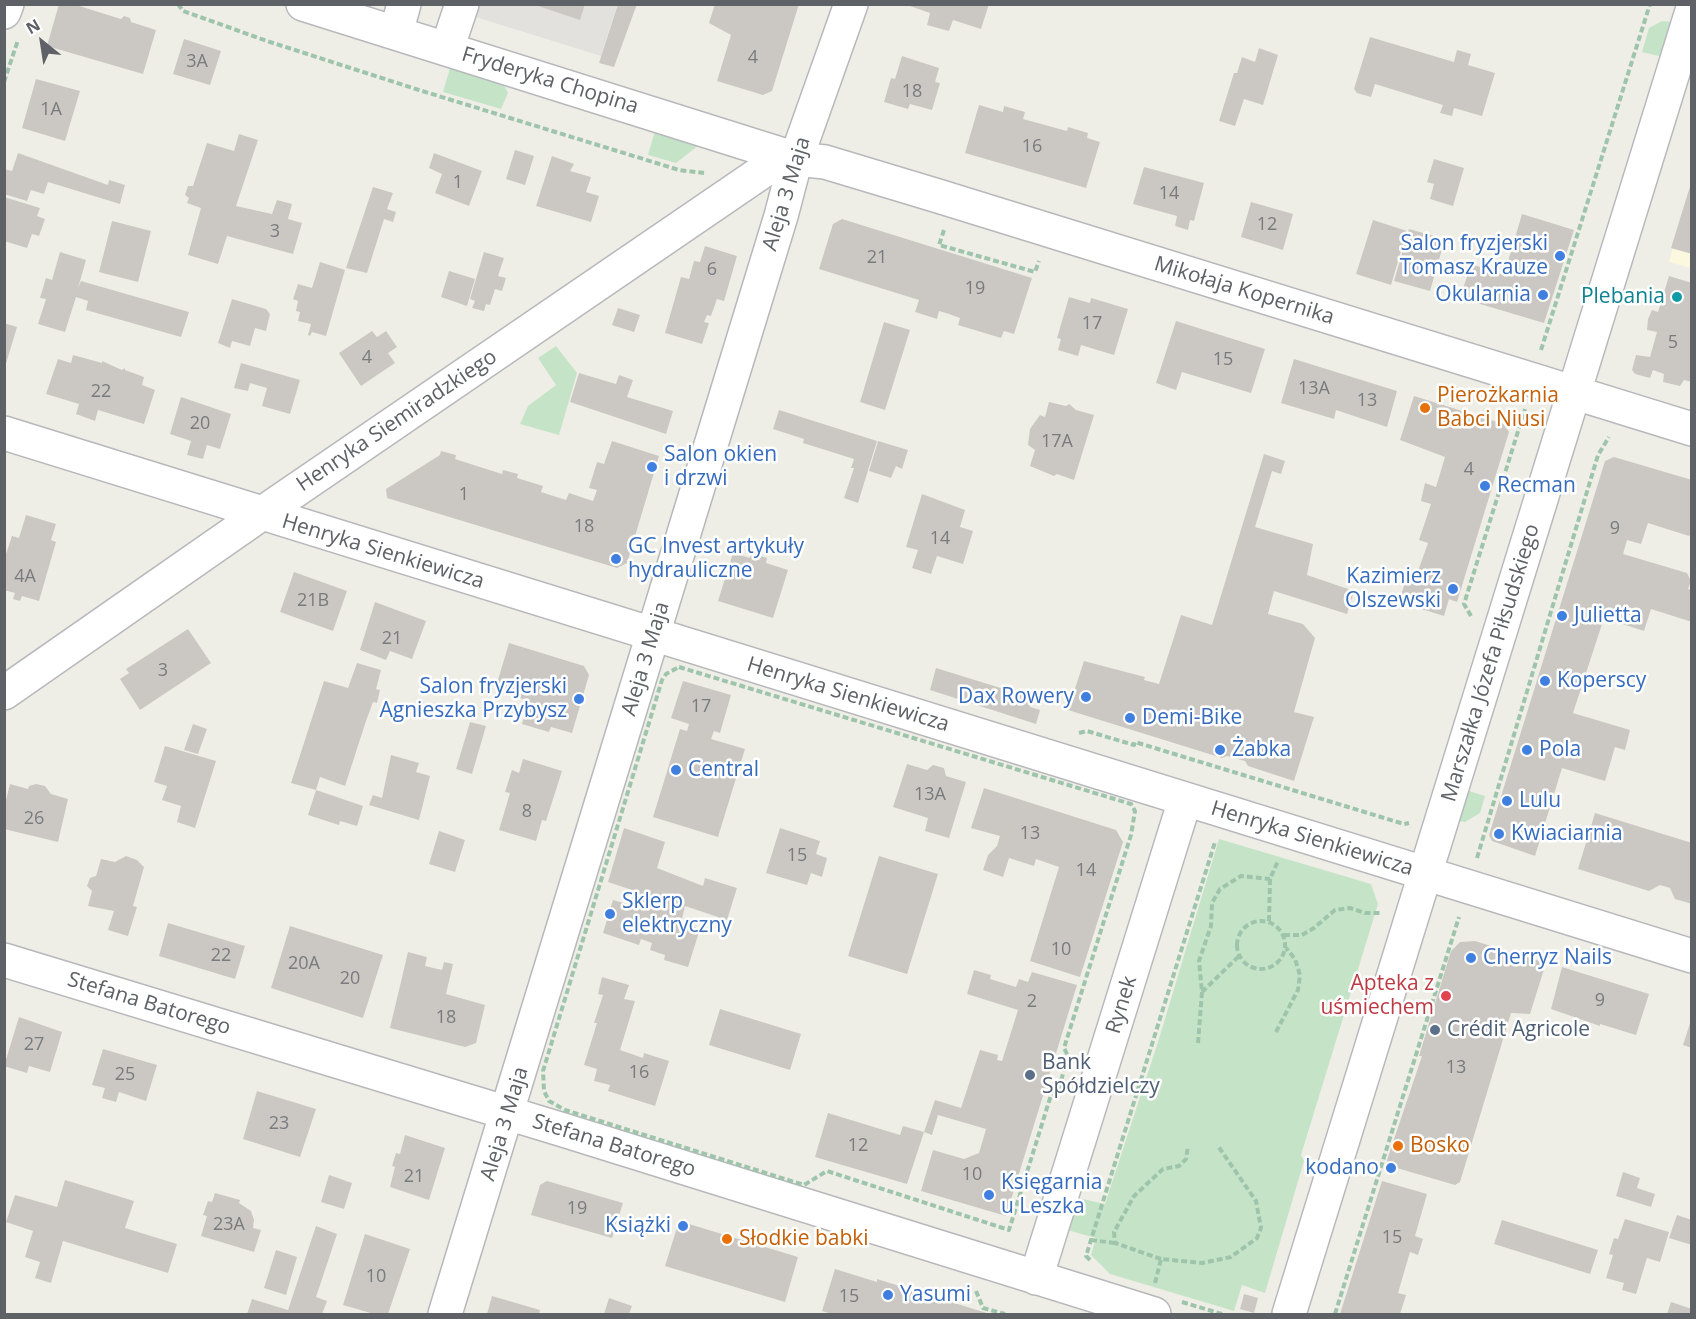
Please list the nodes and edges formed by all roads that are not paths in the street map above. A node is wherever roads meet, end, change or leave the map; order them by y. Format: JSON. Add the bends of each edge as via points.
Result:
{"nodes":[{"id":1,"x":7,"y":4,"type":"edge"},
{"id":2,"x":303,"y":4,"type":"edge"},
{"id":3,"x":462,"y":4,"type":"edge"},
{"id":4,"x":851,"y":4,"type":"edge"},
{"id":5,"x":1692,"y":11,"type":"edge"},
{"id":6,"x":4,"y":12,"type":"edge"},
{"id":7,"x":400,"y":19,"type":"edge"},
{"id":8,"x":447,"y":49,"type":"junction"},
{"id":9,"x":796,"y":159,"type":"junction"},
{"id":10,"x":1573,"y":394,"type":"junction"},
{"id":11,"x":1692,"y":429,"type":"edge"},
{"id":12,"x":4,"y":433,"type":"edge"},
{"id":13,"x":261,"y":514,"type":"junction"},
{"id":14,"x":654,"y":635,"type":"junction"},
{"id":15,"x":4,"y":693,"type":"edge"},
{"id":16,"x":1185,"y":800,"type":"junction"},
{"id":17,"x":1425,"y":874,"type":"junction"},
{"id":18,"x":1692,"y":956,"type":"edge"},
{"id":19,"x":4,"y":960,"type":"edge"},
{"id":20,"x":508,"y":1114,"type":"junction"},
{"id":21,"x":1036,"y":1278,"type":"junction"},
{"id":22,"x":1160,"y":1302,"type":"edge"},
{"id":23,"x":445,"y":1314,"type":"edge"},
{"id":24,"x":1289,"y":1314,"type":"edge"}],
"edges":[{"from":1,"to":6,"type":"street"},
{"from":2,"to":7,"type":"street","name":"Fryderyka Chopina"},
{"from":3,"to":8,"type":"street"},
{"from":4,"to":9,"type":"street","name":"Aleja 3 Maja"},
{"from":5,"to":10,"type":"street","name":"Marszałka Józefa Piłsudskiego"},
{"from":7,"to":8,"type":"street","name":"Fryderyka Chopina"},
{"from":8,"to":9,"type":"street","name":"Fryderyka Chopina"},
{"from":9,"to":10,"type":"street","name":"Mikołaja Kopernika","via":[[825,162],[938,196]]},
{"from":9,"to":13,"type":"street","name":"Henryka Siemiradzkiego","via":[[766,169]]},
{"from":9,"to":14,"type":"street","name":"Aleja 3 Maja"},
{"from":10,"to":11,"type":"street","name":"Mikołaja Kopernika"},
{"from":10,"to":17,"type":"street","name":"Marszałka Józefa Piłsudskiego"},
{"from":12,"to":13,"type":"street","name":"Henryka Sienkiewicza"},
{"from":13,"to":14,"type":"street","name":"Henryka Sienkiewicza"},
{"from":13,"to":15,"type":"street","name":"Henryka Siemiradzkiego"},
{"from":14,"to":16,"type":"street","name":"Henryka Sienkiewicza"},
{"from":14,"to":20,"type":"street","name":"Aleja 3 Maja"},
{"from":16,"to":17,"type":"street","name":"Henryka Sienkiewicza"},
{"from":16,"to":21,"type":"street","name":"Rynek"},
{"from":17,"to":18,"type":"street","name":"Henryka Sienkiewicza"},
{"from":17,"to":24,"type":"street","name":"Marszałka Józefa Piłsudskiego"},
{"from":19,"to":20,"type":"street","name":"Stefana Batorego"},
{"from":20,"to":21,"type":"street","name":"Stefana Batorego"},
{"from":20,"to":23,"type":"street","name":"Aleja 3 Maja"},
{"from":21,"to":22,"type":"street","name":"Stefana Batorego"}]}
